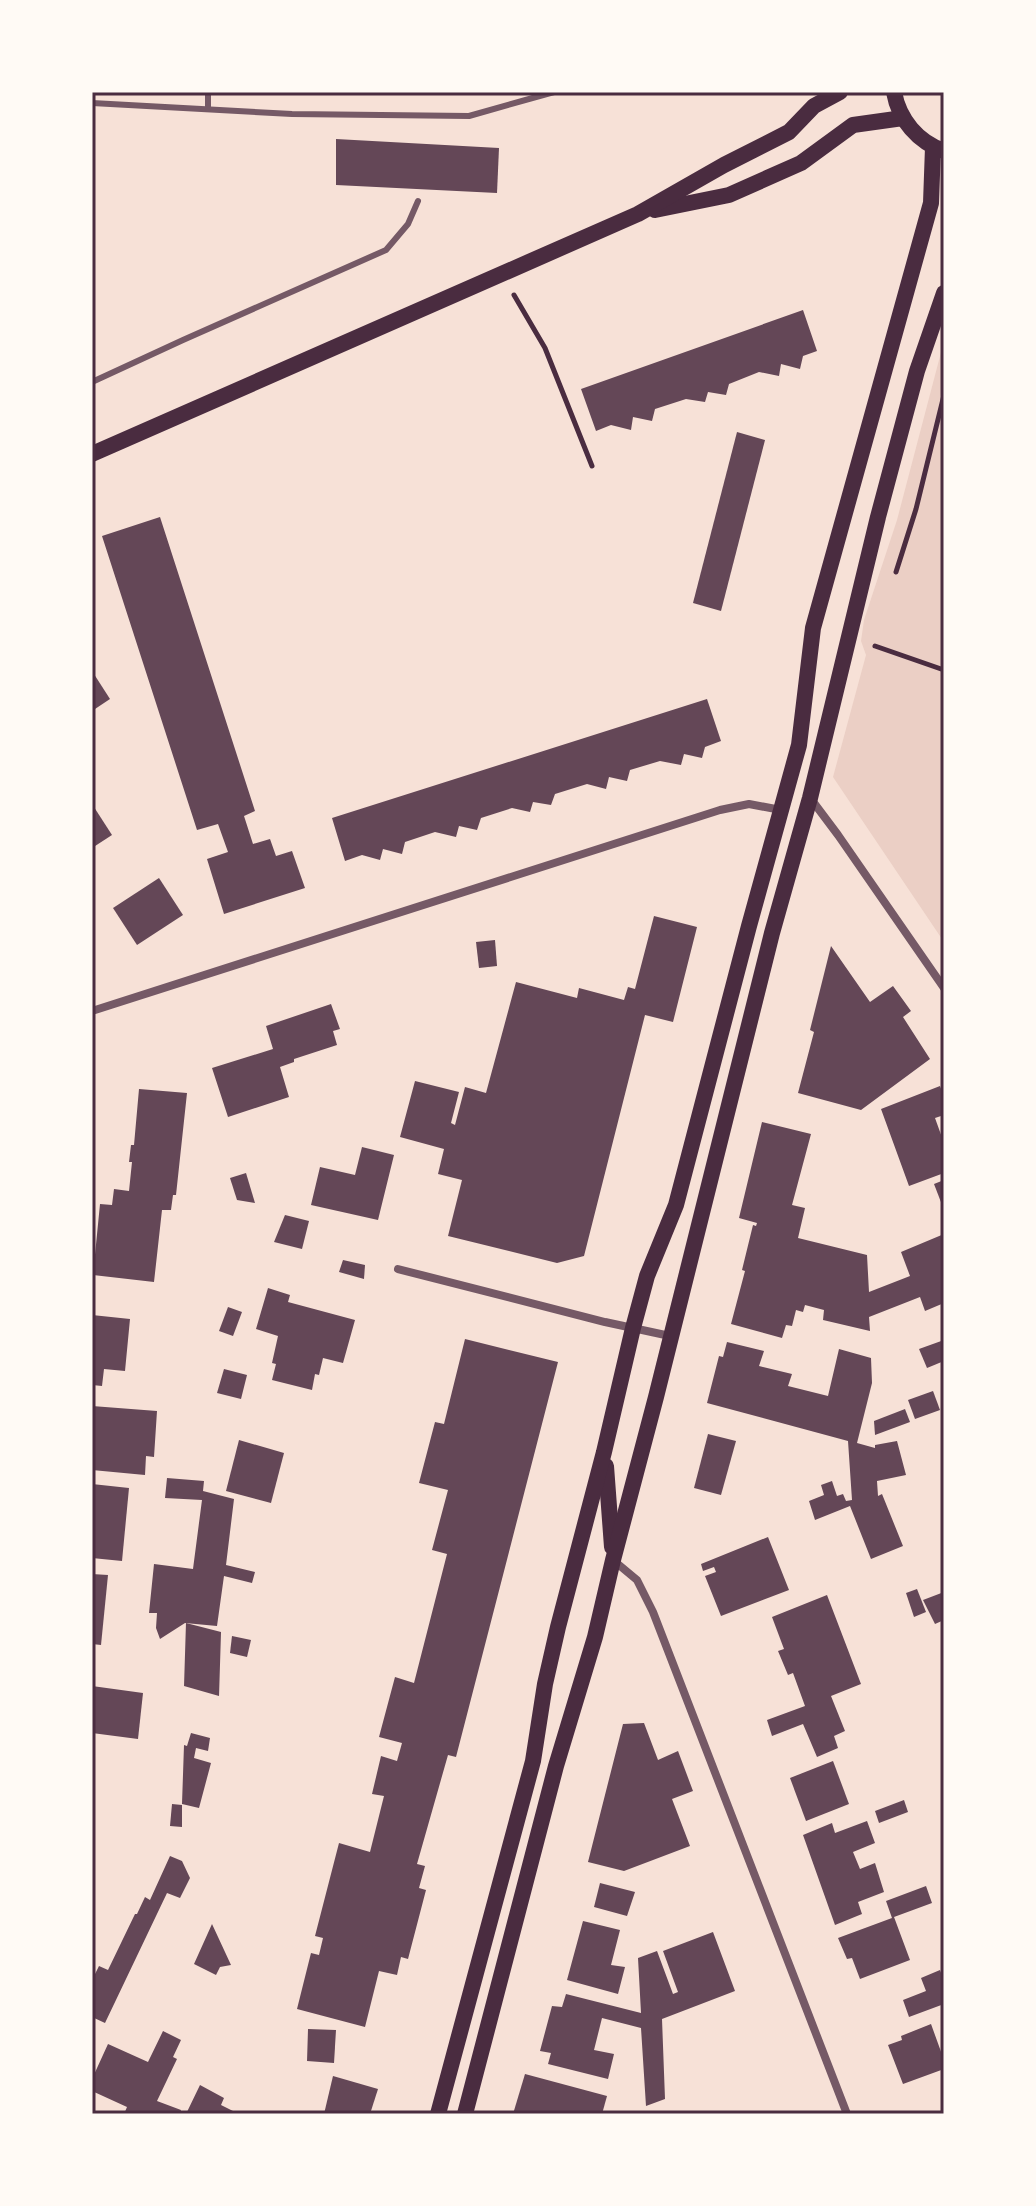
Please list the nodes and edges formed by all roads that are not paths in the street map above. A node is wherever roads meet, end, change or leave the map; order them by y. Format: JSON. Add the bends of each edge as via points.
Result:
{"nodes":[{"id":1,"x":208,"y":92,"type":"edge"},
{"id":2,"x":554,"y":92,"type":"edge"},
{"id":3,"x":840,"y":92,"type":"edge"},
{"id":4,"x":894,"y":92,"type":"edge"},
{"id":5,"x":92,"y":103,"type":"edge"},
{"id":6,"x":208,"y":109,"type":"junction"},
{"id":7,"x":903,"y":118,"type":"junction"},
{"id":8,"x":938,"y":149,"type":"edge"},
{"id":9,"x":418,"y":201,"type":"dead end"},
{"id":10,"x":638,"y":214,"type":"junction"},
{"id":11,"x":944,"y":293,"type":"edge"},
{"id":12,"x":92,"y":382,"type":"edge"},
{"id":13,"x":92,"y":454,"type":"edge"},
{"id":14,"x":810,"y":798,"type":"junction"},
{"id":15,"x":781,"y":810,"type":"junction"},
{"id":16,"x":944,"y":988,"type":"edge"},
{"id":17,"x":92,"y":1011,"type":"edge"},
{"id":18,"x":398,"y":1269,"type":"dead end"},
{"id":19,"x":633,"y":1328,"type":"junction"},
{"id":20,"x":670,"y":1336,"type":"junction"},
{"id":21,"x":604,"y":1452,"type":"junction"},
{"id":22,"x":613,"y":1560,"type":"junction"},
{"id":23,"x":438,"y":2114,"type":"edge"},
{"id":24,"x":465,"y":2114,"type":"edge"},
{"id":25,"x":847,"y":2114,"type":"edge"}],
"edges":[{"from":1,"to":6,"type":"lane"},
{"from":2,"to":6,"type":"lane","via":[[469,116]]},
{"from":3,"to":10,"type":"main road","via":[[814,106],[789,132]]},
{"from":4,"to":7,"type":"main road"},
{"from":5,"to":6,"type":"lane"},
{"from":7,"to":8,"type":"main road","via":[[916,135]]},
{"from":7,"to":10,"type":"main road","via":[[853,125],[801,163],[729,195]]},
{"from":8,"to":15,"type":"main road","via":[[931,203],[813,628],[799,745]]},
{"from":9,"to":12,"type":"lane","via":[[408,224],[386,250]]},
{"from":10,"to":13,"type":"main road"},
{"from":11,"to":14,"type":"main road","via":[[917,371]]},
{"from":14,"to":16,"type":"street"},
{"from":14,"to":20,"type":"main road"},
{"from":15,"to":17,"type":"street","via":[[749,804],[720,810]]},
{"from":15,"to":19,"type":"main road","via":[[676,1205]]},
{"from":18,"to":19,"type":"street"},
{"from":19,"to":20,"type":"street"},
{"from":19,"to":21,"type":"main road"},
{"from":20,"to":22,"type":"main road"},
{"from":21,"to":22,"type":"main road"},
{"from":21,"to":23,"type":"main road","via":[[551,1655],[533,1761]]},
{"from":22,"to":24,"type":"main road"},
{"from":22,"to":25,"type":"street","via":[[637,1580],[653,1612]]}]}
